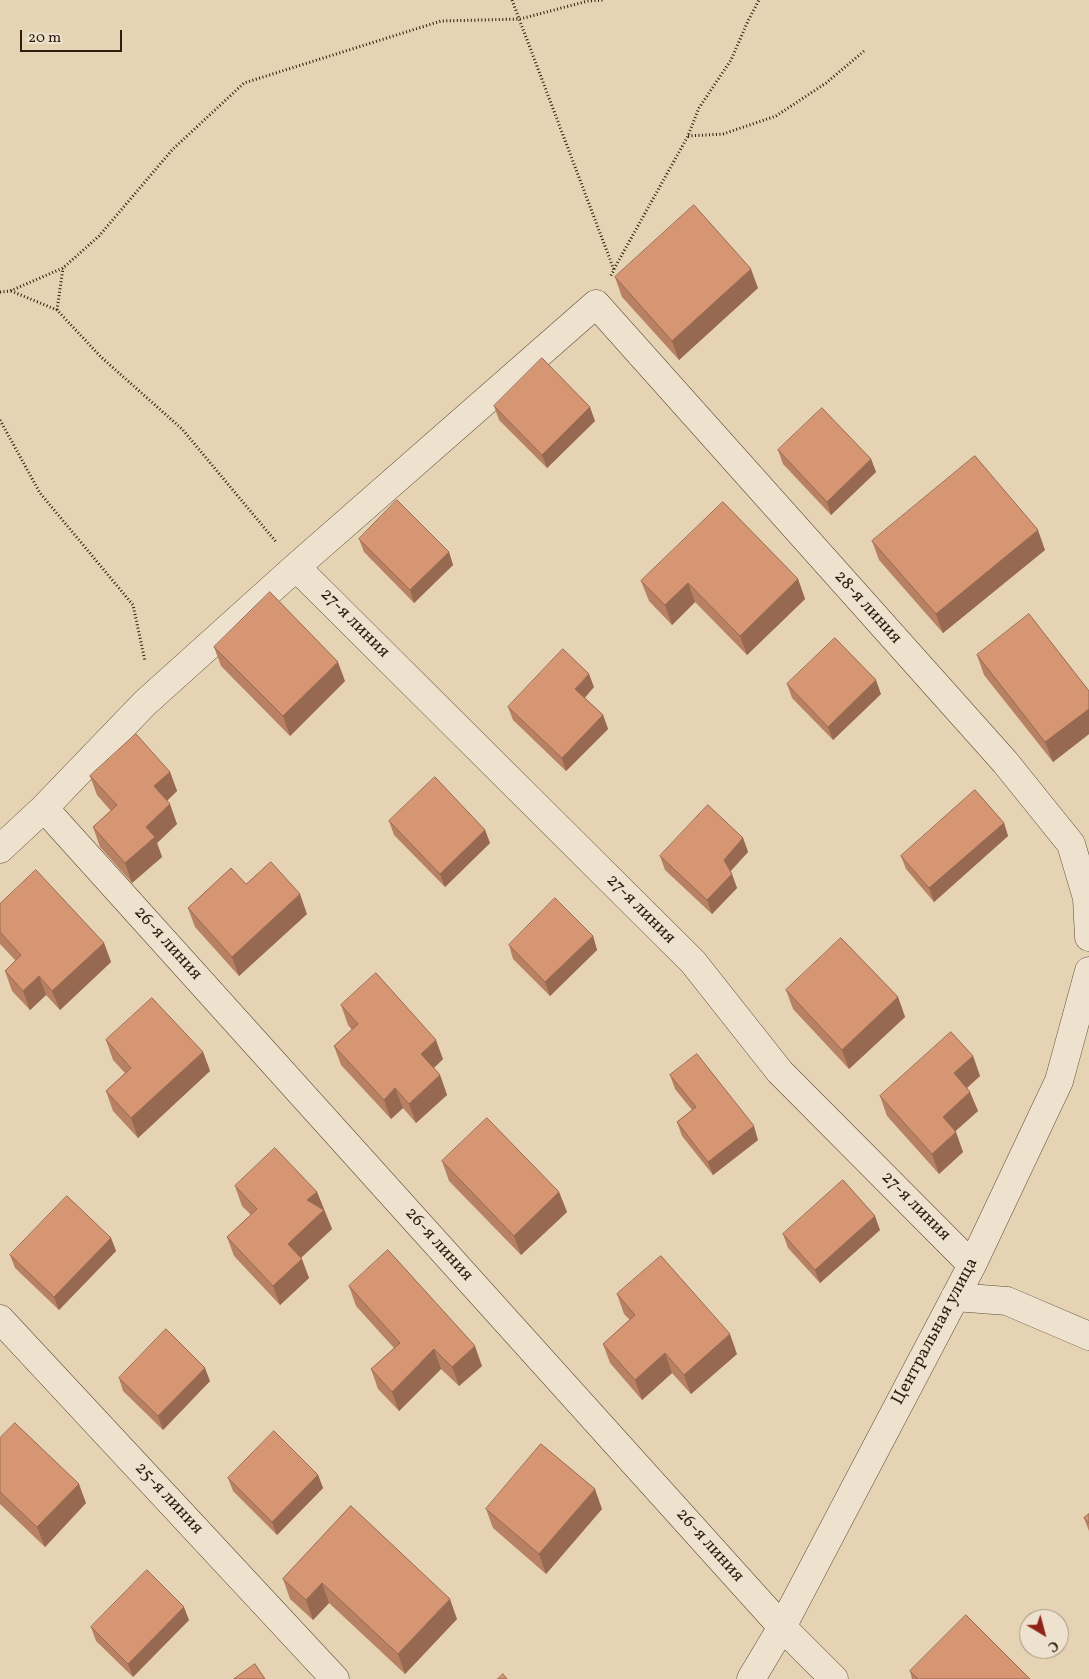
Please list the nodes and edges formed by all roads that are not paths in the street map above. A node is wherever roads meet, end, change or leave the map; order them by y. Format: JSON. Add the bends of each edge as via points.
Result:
{"nodes":[{"id":1,"x":296,"y":567,"type":"junction"},
{"id":2,"x":44,"y":808,"type":"junction"},
{"id":3,"x":0,"y":848,"type":"edge"},
{"id":4,"x":1089,"y":938,"type":"edge"},
{"id":5,"x":1089,"y":970,"type":"edge"},
{"id":6,"x":972,"y":1265,"type":"junction"},
{"id":7,"x":955,"y":1297,"type":"junction"},
{"id":8,"x":0,"y":1319,"type":"edge"},
{"id":9,"x":1089,"y":1336,"type":"edge"},
{"id":10,"x":782,"y":1627,"type":"junction"},
{"id":11,"x":335,"y":1679,"type":"edge"},
{"id":12,"x":751,"y":1679,"type":"edge"},
{"id":13,"x":834,"y":1679,"type":"edge"}],
"edges":[{"from":1,"to":2,"type":"street","via":[[145,703]]},
{"from":1,"to":4,"type":"street","name":"28-я линия","via":[[596,304],[1004,762],[1071,844],[1087,898]]},
{"from":1,"to":6,"type":"street","name":"27-я линия","via":[[693,962],[780,1072]]},
{"from":2,"to":3,"type":"street"},
{"from":2,"to":10,"type":"street","name":"26-я линия"},
{"from":5,"to":6,"type":"street","name":"Центральная улица","via":[[1059,1081]]},
{"from":6,"to":7,"type":"street","name":"Центральная улица"},
{"from":7,"to":9,"type":"street","via":[[1007,1302]]},
{"from":7,"to":10,"type":"street","name":"Центральная улица"},
{"from":8,"to":11,"type":"street","name":"25-я линия"},
{"from":10,"to":12,"type":"street","name":"Центральная улица"},
{"from":10,"to":13,"type":"street","name":"26-я линия"}]}
